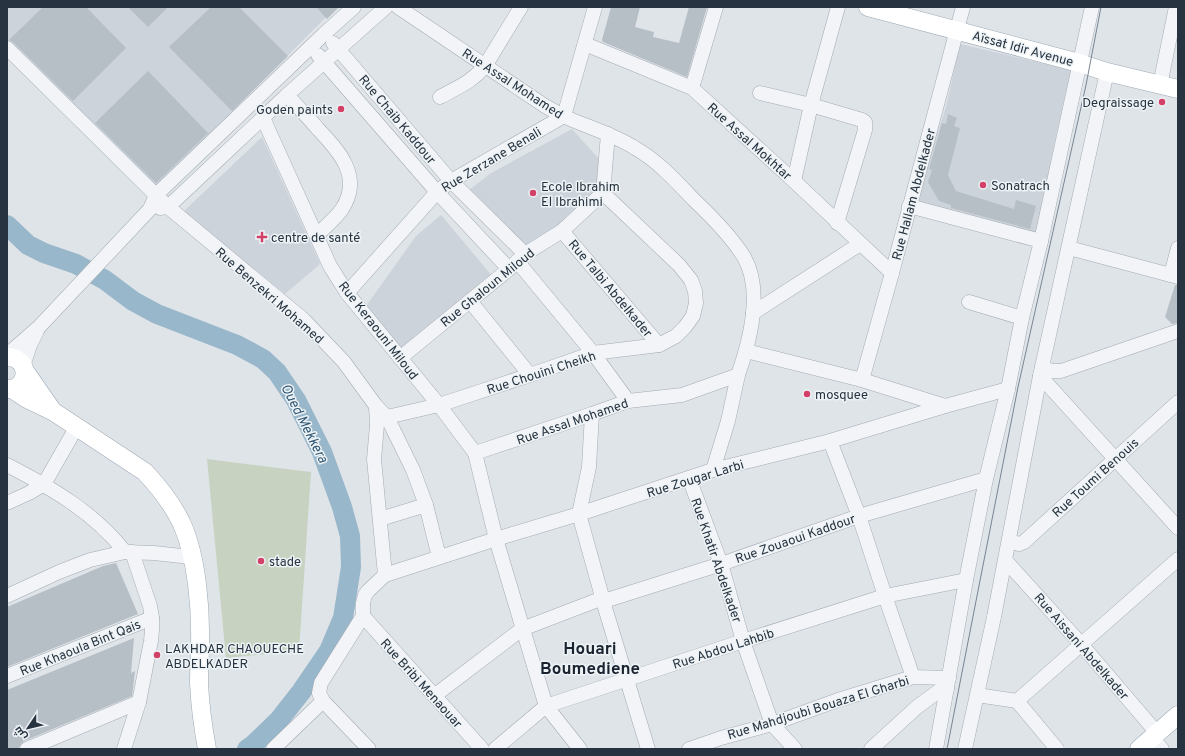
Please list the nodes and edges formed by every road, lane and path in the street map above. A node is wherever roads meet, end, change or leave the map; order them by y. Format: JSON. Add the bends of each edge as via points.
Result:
{"nodes":[{"id":1,"x":354,"y":7,"type":"edge"},
{"id":2,"x":386,"y":7,"type":"edge"},
{"id":3,"x":398,"y":7,"type":"edge"},
{"id":4,"x":521,"y":7,"type":"edge"},
{"id":5,"x":595,"y":7,"type":"edge"},
{"id":6,"x":716,"y":7,"type":"edge"},
{"id":7,"x":838,"y":7,"type":"edge"},
{"id":8,"x":868,"y":7,"type":"edge"},
{"id":9,"x":962,"y":7,"type":"edge"},
{"id":10,"x":1092,"y":7,"type":"edge"},
{"id":11,"x":1176,"y":7,"type":"edge"},
{"id":12,"x":956,"y":30,"type":"junction"},
{"id":13,"x":324,"y":34,"type":"junction"},
{"id":14,"x":585,"y":44,"type":"junction"},
{"id":15,"x":7,"y":48,"type":"edge"},
{"id":16,"x":311,"y":48,"type":"junction"},
{"id":17,"x":338,"y":48,"type":"junction"},
{"id":18,"x":324,"y":61,"type":"junction"},
{"id":19,"x":1079,"y":63,"type":"junction"},
{"id":20,"x":485,"y":66,"type":"junction"},
{"id":21,"x":1107,"y":72,"type":"junction"},
{"id":22,"x":1160,"y":85,"type":"junction"},
{"id":23,"x":692,"y":88,"type":"junction"},
{"id":24,"x":1178,"y":90,"type":"edge"},
{"id":25,"x":760,"y":93,"type":"dead end"},
{"id":26,"x":287,"y":95,"type":"junction"},
{"id":27,"x":440,"y":97,"type":"dead end"},
{"id":28,"x":811,"y":105,"type":"junction"},
{"id":29,"x":564,"y":116,"type":"junction"},
{"id":30,"x":263,"y":118,"type":"junction"},
{"id":31,"x":608,"y":134,"type":"junction"},
{"id":32,"x":451,"y":181,"type":"junction"},
{"id":33,"x":794,"y":181,"type":"junction"},
{"id":34,"x":437,"y":192,"type":"junction"},
{"id":35,"x":603,"y":193,"type":"junction"},
{"id":36,"x":156,"y":195,"type":"junction"},
{"id":37,"x":909,"y":206,"type":"junction"},
{"id":38,"x":168,"y":207,"type":"junction"},
{"id":39,"x":150,"y":209,"type":"junction"},
{"id":40,"x":837,"y":222,"type":"junction"},
{"id":41,"x":562,"y":231,"type":"junction"},
{"id":42,"x":317,"y":235,"type":"junction"},
{"id":43,"x":1041,"y":241,"type":"junction"},
{"id":44,"x":860,"y":244,"type":"junction"},
{"id":45,"x":1069,"y":248,"type":"junction"},
{"id":46,"x":1178,"y":248,"type":"edge"},
{"id":47,"x":517,"y":261,"type":"junction"},
{"id":48,"x":892,"y":273,"type":"junction"},
{"id":49,"x":1174,"y":276,"type":"edge"},
{"id":50,"x":347,"y":293,"type":"junction"},
{"id":51,"x":470,"y":301,"type":"junction"},
{"id":52,"x":969,"y":302,"type":"dead end"},
{"id":53,"x":753,"y":313,"type":"junction"},
{"id":54,"x":1022,"y":318,"type":"junction"},
{"id":55,"x":41,"y":324,"type":"junction"},
{"id":56,"x":1178,"y":331,"type":"edge"},
{"id":57,"x":659,"y":345,"type":"junction"},
{"id":58,"x":746,"y":351,"type":"junction"},
{"id":59,"x":593,"y":353,"type":"junction"},
{"id":60,"x":7,"y":356,"type":"edge"},
{"id":61,"x":400,"y":358,"type":"junction"},
{"id":62,"x":24,"y":369,"type":"junction"},
{"id":63,"x":1041,"y":372,"type":"junction"},
{"id":64,"x":530,"y":375,"type":"junction"},
{"id":65,"x":738,"y":375,"type":"junction"},
{"id":66,"x":862,"y":380,"type":"junction"},
{"id":67,"x":1008,"y":389,"type":"junction"},
{"id":68,"x":9,"y":390,"type":"edge"},
{"id":69,"x":628,"y":401,"type":"junction"},
{"id":70,"x":1178,"y":402,"type":"edge"},
{"id":71,"x":439,"y":405,"type":"junction"},
{"id":72,"x":376,"y":406,"type":"junction"},
{"id":73,"x":945,"y":406,"type":"junction"},
{"id":74,"x":54,"y":412,"type":"junction"},
{"id":75,"x":592,"y":414,"type":"junction"},
{"id":76,"x":387,"y":417,"type":"junction"},
{"id":77,"x":76,"y":428,"type":"junction"},
{"id":78,"x":830,"y":441,"type":"junction"},
{"id":79,"x":475,"y":453,"type":"junction"},
{"id":80,"x":1115,"y":458,"type":"junction"},
{"id":81,"x":7,"y":465,"type":"edge"},
{"id":82,"x":713,"y":470,"type":"junction"},
{"id":83,"x":689,"y":478,"type":"junction"},
{"id":84,"x":986,"y":479,"type":"junction"},
{"id":85,"x":44,"y":484,"type":"junction"},
{"id":86,"x":7,"y":503,"type":"edge"},
{"id":87,"x":426,"y":505,"type":"junction"},
{"id":88,"x":579,"y":514,"type":"junction"},
{"id":89,"x":860,"y":516,"type":"junction"},
{"id":90,"x":380,"y":519,"type":"junction"},
{"id":91,"x":1178,"y":528,"type":"edge"},
{"id":92,"x":496,"y":539,"type":"junction"},
{"id":93,"x":1009,"y":541,"type":"junction"},
{"id":94,"x":128,"y":552,"type":"junction"},
{"id":95,"x":192,"y":557,"type":"junction"},
{"id":96,"x":439,"y":557,"type":"junction"},
{"id":97,"x":1178,"y":559,"type":"edge"},
{"id":98,"x":1005,"y":560,"type":"junction"},
{"id":99,"x":721,"y":564,"type":"junction"},
{"id":100,"x":385,"y":576,"type":"junction"},
{"id":101,"x":966,"y":580,"type":"junction"},
{"id":102,"x":7,"y":596,"type":"edge"},
{"id":103,"x":884,"y":596,"type":"junction"},
{"id":104,"x":604,"y":600,"type":"junction"},
{"id":105,"x":363,"y":616,"type":"junction"},
{"id":106,"x":152,"y":618,"type":"junction"},
{"id":107,"x":522,"y":629,"type":"junction"},
{"id":108,"x":743,"y":641,"type":"junction"},
{"id":109,"x":1081,"y":644,"type":"junction"},
{"id":110,"x":7,"y":676,"type":"edge"},
{"id":111,"x":913,"y":677,"type":"junction"},
{"id":112,"x":627,"y":679,"type":"junction"},
{"id":113,"x":948,"y":683,"type":"junction"},
{"id":114,"x":977,"y":695,"type":"junction"},
{"id":115,"x":434,"y":696,"type":"junction"},
{"id":116,"x":323,"y":701,"type":"junction"},
{"id":117,"x":1017,"y":701,"type":"junction"},
{"id":118,"x":139,"y":702,"type":"junction"},
{"id":119,"x":546,"y":706,"type":"junction"},
{"id":120,"x":1178,"y":715,"type":"edge"},
{"id":121,"x":772,"y":724,"type":"junction"},
{"id":122,"x":1153,"y":742,"type":"edge"},
{"id":123,"x":27,"y":749,"type":"edge"},
{"id":124,"x":124,"y":749,"type":"edge"},
{"id":125,"x":207,"y":749,"type":"edge"},
{"id":126,"x":273,"y":749,"type":"edge"},
{"id":127,"x":368,"y":749,"type":"edge"},
{"id":128,"x":482,"y":749,"type":"edge"},
{"id":129,"x":495,"y":749,"type":"edge"},
{"id":130,"x":580,"y":749,"type":"edge"},
{"id":131,"x":648,"y":749,"type":"edge"},
{"id":132,"x":689,"y":749,"type":"edge"},
{"id":133,"x":795,"y":749,"type":"edge"},
{"id":134,"x":871,"y":749,"type":"edge"},
{"id":135,"x":936,"y":749,"type":"edge"},
{"id":136,"x":965,"y":749,"type":"edge"},
{"id":137,"x":1057,"y":749,"type":"edge"}],
"edges":[{"from":1,"to":13,"type":"street"},
{"from":2,"to":17,"type":"street"},
{"from":3,"to":20,"type":"street","name":"Rue Assal Mohamed"},
{"from":4,"to":20,"type":"street"},
{"from":5,"to":14,"type":"street"},
{"from":6,"to":23,"type":"street"},
{"from":7,"to":28,"type":"street"},
{"from":8,"to":12,"type":"main road","name":"Aïssat Idir Avenue"},
{"from":9,"to":12,"type":"street","name":"Rue Hallam Abdelkader"},
{"from":10,"to":19,"type":"street"},
{"from":11,"to":22,"type":"street"},
{"from":12,"to":19,"type":"main road","name":"Aïssat Idir Avenue"},
{"from":12,"to":37,"type":"street","name":"Rue Hallam Abdelkader"},
{"from":13,"to":16,"type":"street"},
{"from":13,"to":17,"type":"street","name":"Rue Chaib Kaddour"},
{"from":14,"to":23,"type":"street","name":"Rue Assal Mokhtar"},
{"from":14,"to":29,"type":"street"},
{"from":15,"to":36,"type":"street","name":"Rue Benzekri Mohamed"},
{"from":16,"to":18,"type":"street"},
{"from":16,"to":36,"type":"street"},
{"from":17,"to":18,"type":"street"},
{"from":17,"to":32,"type":"street","name":"Rue Chaib Kaddour"},
{"from":18,"to":26,"type":"street"},
{"from":18,"to":34,"type":"street"},
{"from":19,"to":21,"type":"main road","name":"Aïssat Idir Avenue"},
{"from":19,"to":43,"type":"street"},
{"from":20,"to":27,"type":"street","via":[[474,78]]},
{"from":20,"to":29,"type":"street","name":"Rue Assal Mohamed","via":[[544,106]]},
{"from":21,"to":22,"type":"main road","name":"Aïssat Idir Avenue"},
{"from":21,"to":45,"type":"street"},
{"from":22,"to":24,"type":"main road","name":"Aïssat Idir Avenue"},
{"from":23,"to":33,"type":"street","name":"Rue Assal Mokhtar"},
{"from":25,"to":28,"type":"street"},
{"from":26,"to":30,"type":"street"},
{"from":26,"to":42,"type":"street","via":[[335,147],[348,171],[348,197],[342,209]]},
{"from":28,"to":33,"type":"street"},
{"from":28,"to":40,"type":"street","via":[[862,120],[866,125]]},
{"from":29,"to":31,"type":"street","name":"Rue Assal Mohamed"},
{"from":29,"to":32,"type":"street","name":"Rue Zerzane Benali"},
{"from":30,"to":38,"type":"street"},
{"from":30,"to":42,"type":"street","name":"Rue Keraouni Miloud"},
{"from":31,"to":35,"type":"street"},
{"from":31,"to":53,"type":"street","name":"Rue Assal Mohamed","via":[[649,157],[673,178],[731,239],[744,258],[749,271],[753,285]]},
{"from":32,"to":34,"type":"street","name":"Rue Zerzane Benali"},
{"from":32,"to":47,"type":"street","name":"Rue Chaib Kaddour"},
{"from":33,"to":40,"type":"street","name":"Rue Assal Mokhtar"},
{"from":34,"to":47,"type":"street"},
{"from":34,"to":50,"type":"street","name":"Rue Zerzane Benali"},
{"from":35,"to":41,"type":"street","name":"Rue Ghaloun Miloud"},
{"from":35,"to":57,"type":"street","name":"Rue Chouini Cheikh","via":[[692,280],[696,303],[693,316],[676,336]]},
{"from":36,"to":38,"type":"street","name":"Rue Benzekri Mohamed"},
{"from":36,"to":39,"type":"street"},
{"from":37,"to":43,"type":"street"},
{"from":37,"to":48,"type":"street","name":"Rue Hallam Abdelkader"},
{"from":38,"to":39,"type":"street"},
{"from":38,"to":72,"type":"street","name":"Rue Benzekri Mohamed","via":[[304,320],[344,362]]},
{"from":39,"to":55,"type":"street"},
{"from":40,"to":44,"type":"street","name":"Rue Assal Mokhtar"},
{"from":41,"to":47,"type":"street","name":"Rue Ghaloun Miloud"},
{"from":41,"to":57,"type":"street","name":"Rue Talbi Abdelkader"},
{"from":42,"to":50,"type":"street","name":"Rue Keraouni Miloud","via":[[330,266]]},
{"from":43,"to":54,"type":"street"},
{"from":44,"to":48,"type":"street","name":"Rue Assal Mokhtar"},
{"from":44,"to":53,"type":"street"},
{"from":45,"to":49,"type":"street"},
{"from":45,"to":63,"type":"street"},
{"from":46,"to":49,"type":"street"},
{"from":47,"to":51,"type":"street","name":"Rue Ghaloun Miloud"},
{"from":47,"to":59,"type":"street","name":"Rue Chaib Kaddour"},
{"from":48,"to":66,"type":"street","name":"Rue Hallam Abdelkader"},
{"from":50,"to":61,"type":"street","name":"Rue Keraouni Miloud"},
{"from":51,"to":61,"type":"street","name":"Rue Ghaloun Miloud"},
{"from":51,"to":64,"type":"street"},
{"from":52,"to":54,"type":"street"},
{"from":53,"to":58,"type":"street","name":"Rue Assal Mohamed"},
{"from":54,"to":67,"type":"street"},
{"from":55,"to":60,"type":"street"},
{"from":55,"to":62,"type":"street","via":[[30,345]]},
{"from":56,"to":63,"type":"street","via":[[1061,371]]},
{"from":57,"to":59,"type":"street","name":"Rue Chouini Cheikh"},
{"from":58,"to":65,"type":"street","name":"Rue Assal Mohamed"},
{"from":58,"to":66,"type":"street"},
{"from":59,"to":64,"type":"street","name":"Rue Chouini Cheikh"},
{"from":59,"to":69,"type":"street","name":"Rue Chaib Kaddour"},
{"from":60,"to":62,"type":"main road","via":[[17,360]]},
{"from":61,"to":71,"type":"street","name":"Rue Keraouni Miloud"},
{"from":62,"to":68,"type":"main road","via":[[24,380]]},
{"from":62,"to":74,"type":"main road"},
{"from":63,"to":80,"type":"street"},
{"from":63,"to":93,"type":"street"},
{"from":64,"to":71,"type":"street","name":"Rue Chouini Cheikh"},
{"from":65,"to":69,"type":"street","name":"Rue Assal Mohamed","via":[[682,395]]},
{"from":65,"to":82,"type":"street","via":[[728,421]]},
{"from":66,"to":73,"type":"street"},
{"from":67,"to":73,"type":"street","name":"Rue Zougar Larbi"},
{"from":67,"to":84,"type":"street"},
{"from":68,"to":74,"type":"main road"},
{"from":69,"to":75,"type":"street","name":"Rue Assal Mohamed"},
{"from":70,"to":80,"type":"street","name":"Rue Toumi Benouis"},
{"from":71,"to":76,"type":"street","name":"Rue Chouini Cheikh"},
{"from":71,"to":79,"type":"street","name":"Rue Keraouni Miloud"},
{"from":72,"to":76,"type":"street","name":"Rue Benzekri Mohamed"},
{"from":72,"to":90,"type":"street","via":[[374,459]]},
{"from":73,"to":78,"type":"street","name":"Rue Zougar Larbi"},
{"from":74,"to":77,"type":"main road"},
{"from":75,"to":79,"type":"street","name":"Rue Assal Mohamed"},
{"from":75,"to":88,"type":"street","via":[[589,467]]},
{"from":76,"to":87,"type":"street","name":"Rue Benzekri Mohamed","via":[[413,470]]},
{"from":77,"to":85,"type":"street"},
{"from":77,"to":95,"type":"main road","via":[[140,468],[155,482],[181,523]]},
{"from":78,"to":82,"type":"street","name":"Rue Zougar Larbi"},
{"from":78,"to":89,"type":"street"},
{"from":79,"to":92,"type":"street","name":"Rue Keraouni Miloud"},
{"from":80,"to":91,"type":"street"},
{"from":80,"to":93,"type":"street","name":"Rue Toumi Benouis","via":[[1022,543]]},
{"from":81,"to":85,"type":"street"},
{"from":82,"to":83,"type":"street","name":"Rue Zougar Larbi"},
{"from":83,"to":88,"type":"street","name":"Rue Zougar Larbi"},
{"from":83,"to":99,"type":"street","name":"Rue Khatir Abdelkader"},
{"from":84,"to":89,"type":"street","name":"Rue Zouaoui Kaddour"},
{"from":84,"to":101,"type":"street"},
{"from":85,"to":86,"type":"street"},
{"from":85,"to":94,"type":"street","via":[[88,515]]},
{"from":87,"to":90,"type":"street"},
{"from":87,"to":96,"type":"street","name":"Rue Benzekri Mohamed"},
{"from":88,"to":92,"type":"street","name":"Rue Zougar Larbi"},
{"from":88,"to":104,"type":"street"},
{"from":89,"to":99,"type":"street","name":"Rue Zouaoui Kaddour"},
{"from":89,"to":103,"type":"street"},
{"from":90,"to":100,"type":"street"},
{"from":92,"to":96,"type":"street","name":"Rue Zougar Larbi"},
{"from":92,"to":107,"type":"street","name":"Rue Keraouni Miloud"},
{"from":93,"to":98,"type":"street"},
{"from":94,"to":95,"type":"street"},
{"from":94,"to":102,"type":"street","via":[[90,560]]},
{"from":94,"to":106,"type":"street","via":[[148,601]]},
{"from":95,"to":125,"type":"main road","via":[[199,614],[199,682]]},
{"from":96,"to":100,"type":"street","name":"Rue Zougar Larbi"},
{"from":97,"to":109,"type":"street"},
{"from":98,"to":109,"type":"street","name":"Rue Aissani Abdelkader"},
{"from":98,"to":114,"type":"street"},
{"from":99,"to":104,"type":"street","name":"Rue Zouaoui Kaddour"},
{"from":99,"to":108,"type":"street","name":"Rue Khatir Abdelkader"},
{"from":100,"to":105,"type":"street","via":[[365,595]]},
{"from":101,"to":103,"type":"street","name":"Rue Abdou Lahbib"},
{"from":101,"to":113,"type":"street"},
{"from":103,"to":108,"type":"street","name":"Rue Abdou Lahbib"},
{"from":103,"to":111,"type":"street"},
{"from":104,"to":107,"type":"street","name":"Rue Zouaoui Kaddour"},
{"from":104,"to":112,"type":"street"},
{"from":105,"to":115,"type":"street","name":"Rue Bribi Menaouar"},
{"from":105,"to":116,"type":"street","via":[[321,683],[319,693]]},
{"from":106,"to":110,"type":"street","name":"Rue Khaoula Bint Qais"},
{"from":106,"to":118,"type":"street","via":[[151,641]]},
{"from":107,"to":115,"type":"street","name":"Rue Zouaoui Kaddour"},
{"from":107,"to":119,"type":"street","name":"Rue Keraouni Miloud"},
{"from":108,"to":112,"type":"street","name":"Rue Abdou Lahbib"},
{"from":108,"to":121,"type":"street","name":"Rue Khatir Abdelkader"},
{"from":109,"to":117,"type":"street"},
{"from":109,"to":122,"type":"street","name":"Rue Aissani Abdelkader"},
{"from":111,"to":113,"type":"street","name":"Rue Mahdjoubi Bouaza El Gharbi"},
{"from":111,"to":121,"type":"street","name":"Rue Mahdjoubi Bouaza El Gharbi"},
{"from":112,"to":119,"type":"street","name":"Rue Abdou Lahbib"},
{"from":112,"to":131,"type":"street"},
{"from":113,"to":134,"type":"street"},
{"from":113,"to":135,"type":"street"},
{"from":114,"to":117,"type":"street"},
{"from":114,"to":136,"type":"street"},
{"from":115,"to":128,"type":"street","name":"Rue Bribi Menaouar"},
{"from":116,"to":126,"type":"street"},
{"from":116,"to":127,"type":"street"},
{"from":117,"to":137,"type":"street"},
{"from":118,"to":123,"type":"street"},
{"from":118,"to":124,"type":"street"},
{"from":119,"to":129,"type":"street","name":"Rue Abdou Lahbib"},
{"from":119,"to":130,"type":"street"},
{"from":120,"to":122,"type":"main road"},
{"from":121,"to":132,"type":"street","name":"Rue Mahdjoubi Bouaza El Gharbi"},
{"from":121,"to":133,"type":"street","name":"Rue Khatir Abdelkader"}]}
